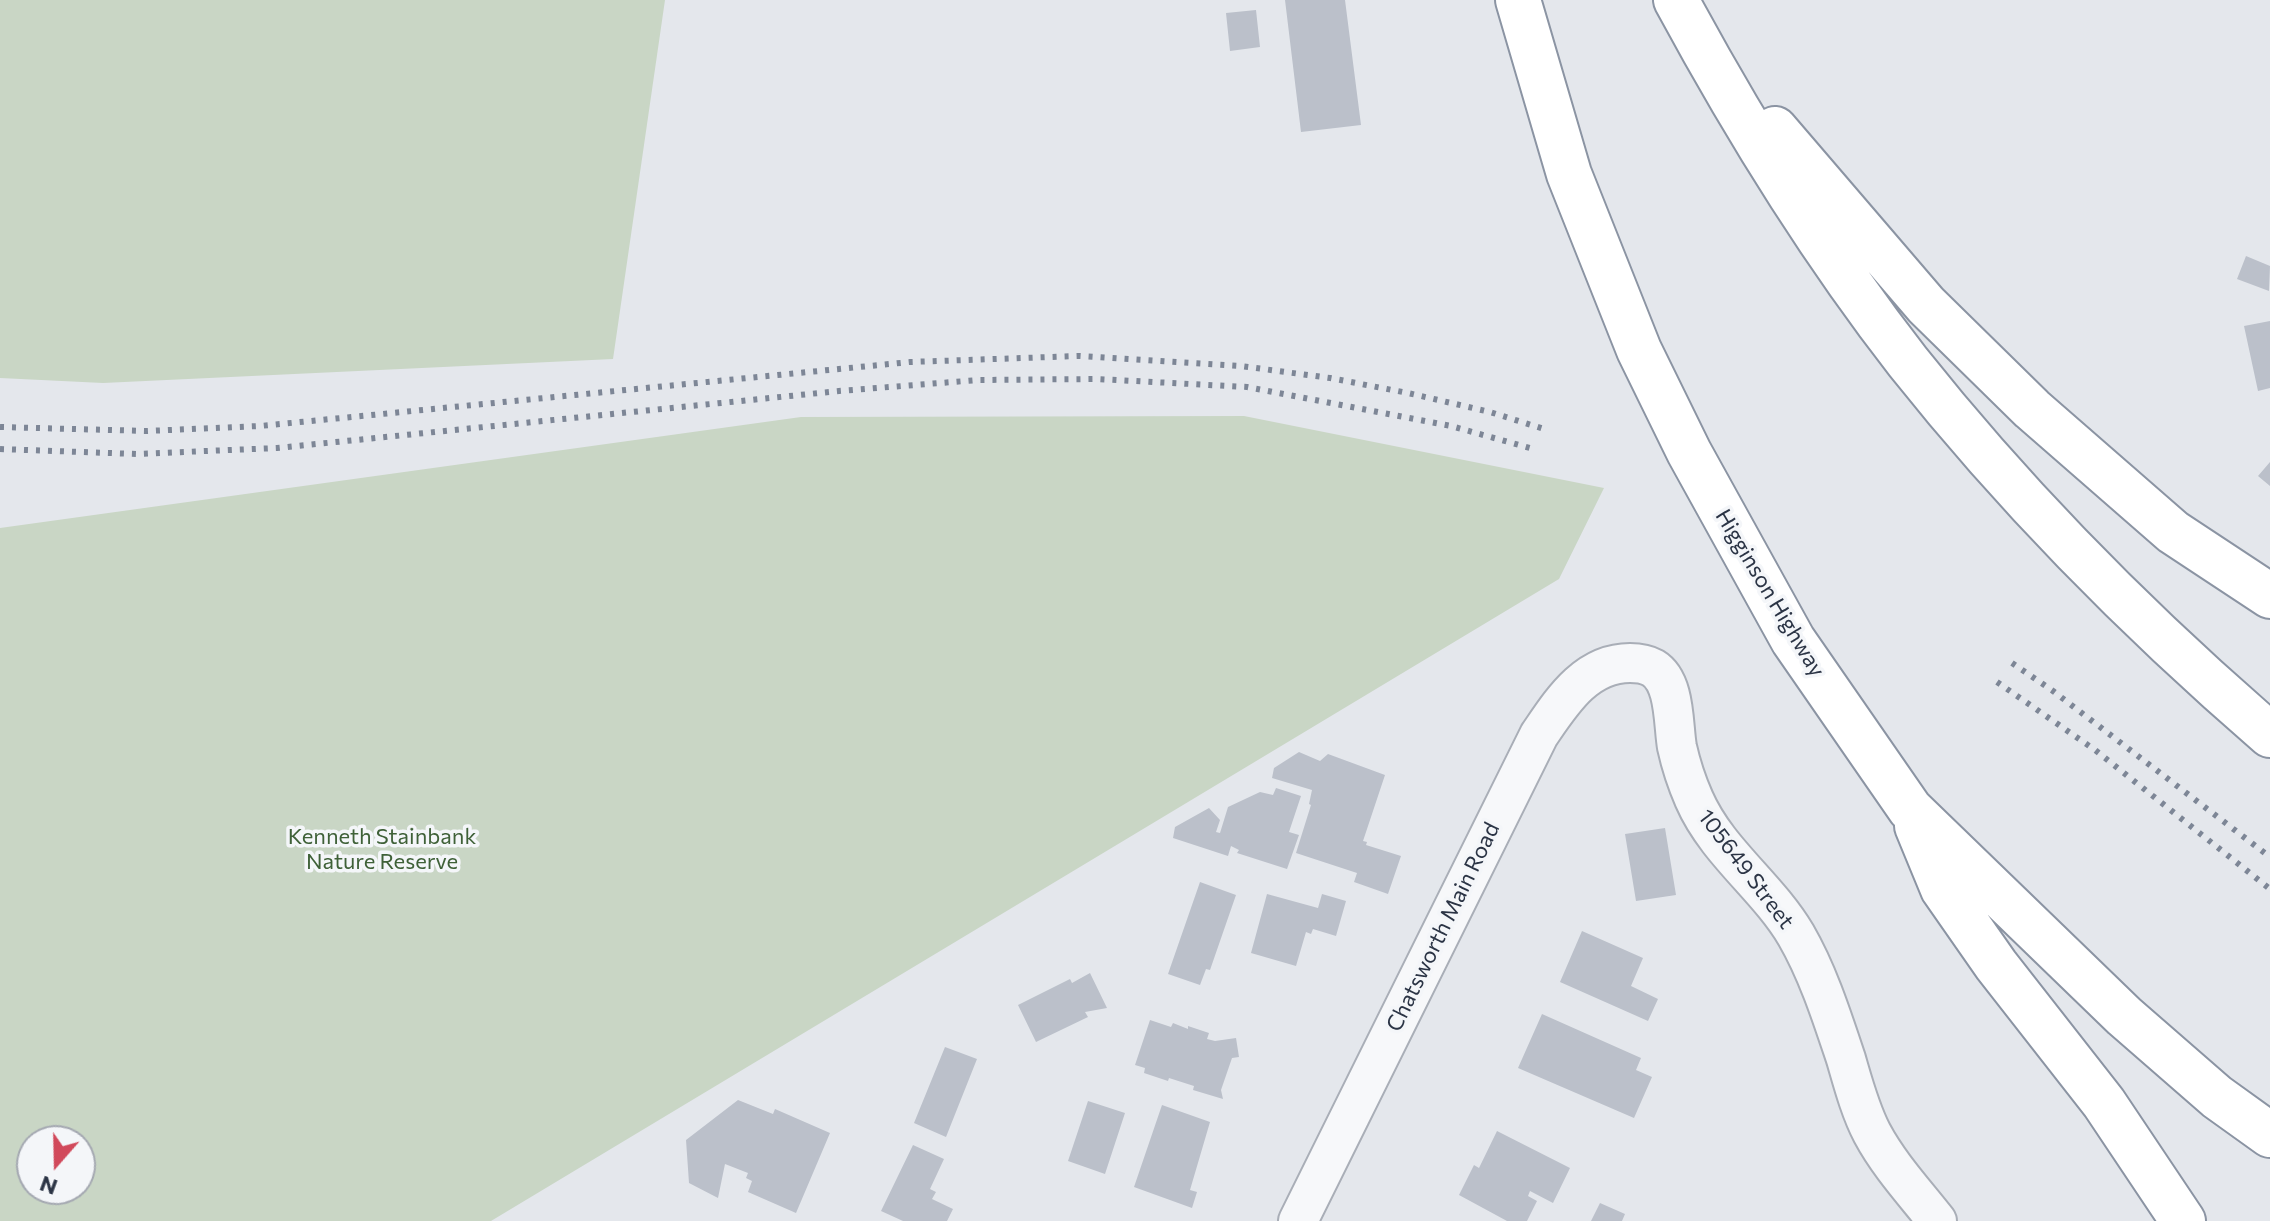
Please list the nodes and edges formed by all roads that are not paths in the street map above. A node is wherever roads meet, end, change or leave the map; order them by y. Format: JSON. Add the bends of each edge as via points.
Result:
{"nodes":[{"id":1,"x":1518,"y":0,"type":"edge"},
{"id":2,"x":1676,"y":0,"type":"edge"},
{"id":3,"x":1697,"y":39,"type":"junction"},
{"id":4,"x":2270,"y":596,"type":"edge"},
{"id":5,"x":1621,"y":663,"type":"joint"},
{"id":6,"x":2270,"y":735,"type":"edge"},
{"id":7,"x":1910,"y":809,"type":"junction"},
{"id":8,"x":2270,"y":1135,"type":"edge"},
{"id":9,"x":1298,"y":1221,"type":"edge"},
{"id":10,"x":1937,"y":1221,"type":"edge"},
{"id":11,"x":2183,"y":1221,"type":"edge"}],
"edges":[{"from":1,"to":7,"type":"highway","name":"Higginson Highway","via":[[1569,174],[1652,376],[1793,640]]},
{"from":2,"to":3,"type":"highway"},
{"from":3,"to":4,"type":"highway","via":[[1926,305],[1984,364],[2173,532]]},
{"from":3,"to":6,"type":"highway","via":[[1818,237],[1908,361],[2076,554],[2182,659]]},
{"from":5,"to":9,"type":"street","name":"Chatsworth Main Road","via":[[1585,679],[1539,735]]},
{"from":5,"to":10,"type":"street","name":"105649 Street","via":[[1651,667],[1660,674],[1686,781],[1701,815],[1797,936],[1872,1133]]},
{"from":7,"to":8,"type":"highway","name":"Higginson Highway","via":[[2124,1016],[2217,1097]]},
{"from":7,"to":11,"type":"highway","via":[[1943,889],[2104,1103]]}]}
